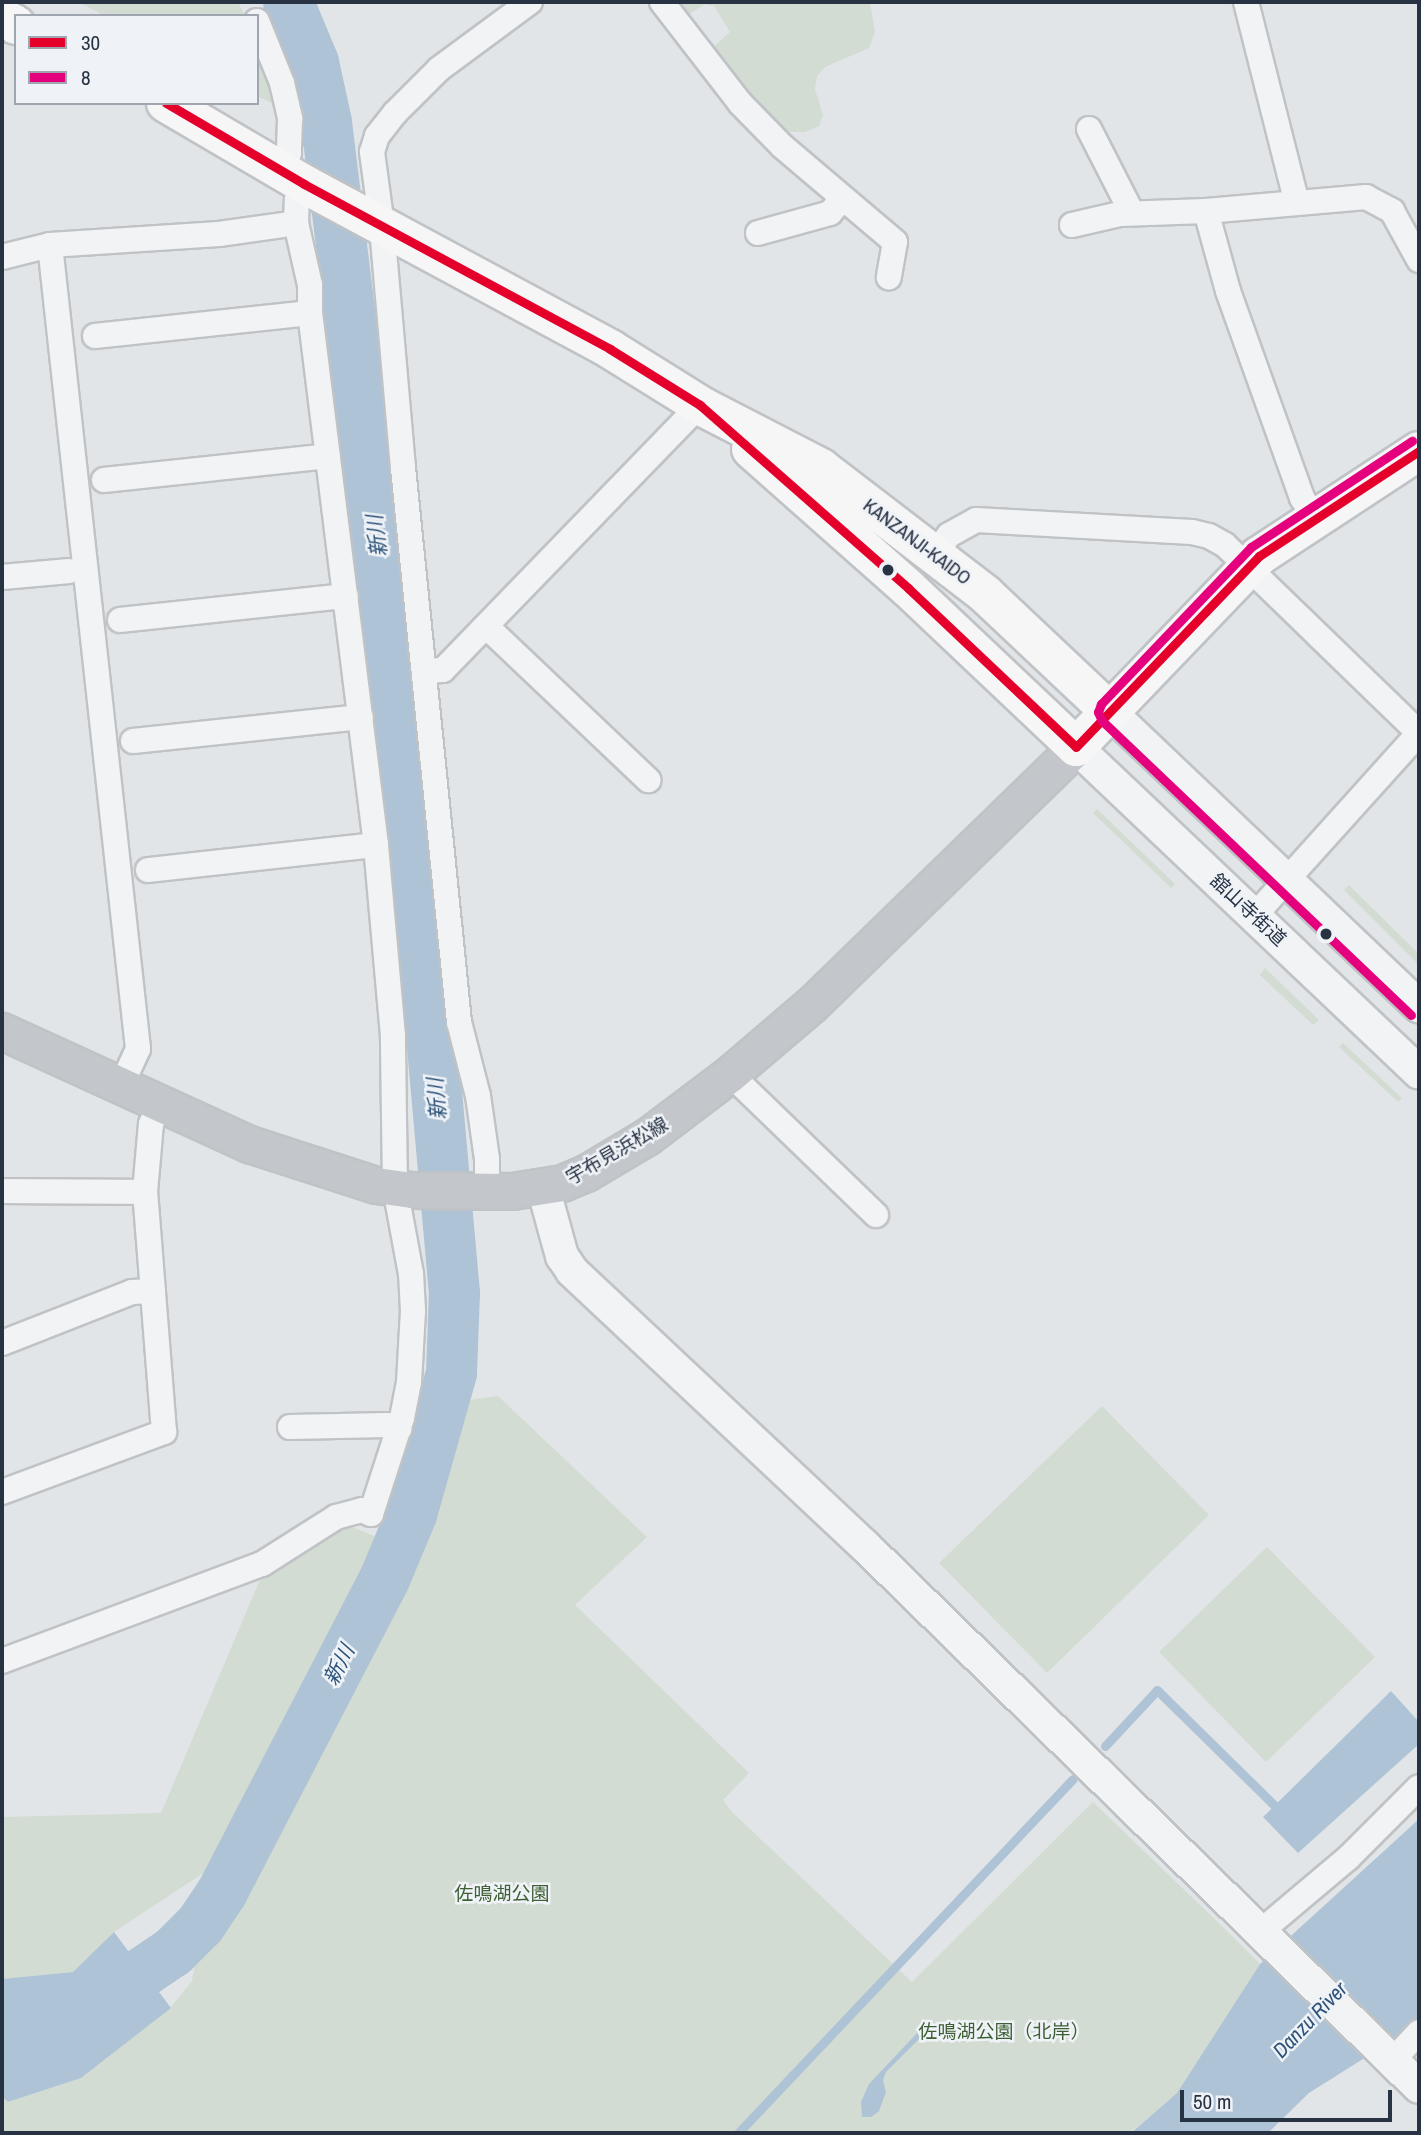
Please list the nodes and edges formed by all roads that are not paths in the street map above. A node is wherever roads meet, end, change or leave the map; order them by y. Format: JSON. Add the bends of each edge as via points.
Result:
{"nodes":[{"id":1,"x":530,"y":2,"type":"edge"},
{"id":2,"x":662,"y":2,"type":"edge"},
{"id":3,"x":1246,"y":2,"type":"edge"},
{"id":4,"x":259,"y":26,"type":"edge"},
{"id":5,"x":169,"y":105,"type":"edge"},
{"id":6,"x":1089,"y":129,"type":"dead end"},
{"id":7,"x":297,"y":180,"type":"junction"},
{"id":8,"x":842,"y":199,"type":"junction"},
{"id":9,"x":1297,"y":202,"type":"junction"},
{"id":10,"x":1206,"y":212,"type":"junction"},
{"id":11,"x":1132,"y":213,"type":"junction"},
{"id":12,"x":374,"y":222,"type":"junction"},
{"id":13,"x":296,"y":223,"type":"junction"},
{"id":14,"x":1072,"y":225,"type":"dead end"},
{"id":15,"x":758,"y":233,"type":"dead end"},
{"id":16,"x":50,"y":245,"type":"junction"},
{"id":17,"x":2,"y":257,"type":"edge"},
{"id":18,"x":1419,"y":260,"type":"edge"},
{"id":19,"x":889,"y":277,"type":"dead end"},
{"id":20,"x":310,"y":313,"type":"junction"},
{"id":21,"x":95,"y":336,"type":"dead end"},
{"id":22,"x":700,"y":405,"type":"junction"},
{"id":23,"x":1419,"y":451,"type":"edge"},
{"id":24,"x":328,"y":456,"type":"junction"},
{"id":25,"x":104,"y":480,"type":"dead end"},
{"id":26,"x":1315,"y":518,"type":"junction"},
{"id":27,"x":934,"y":555,"type":"junction"},
{"id":28,"x":1247,"y":567,"type":"junction"},
{"id":29,"x":69,"y":571,"type":"dead end"},
{"id":30,"x":2,"y":577,"type":"edge"},
{"id":31,"x":346,"y":596,"type":"junction"},
{"id":32,"x":120,"y":620,"type":"dead end"},
{"id":33,"x":486,"y":626,"type":"junction"},
{"id":34,"x":424,"y":671,"type":"junction"},
{"id":35,"x":1110,"y":712,"type":"junction"},
{"id":36,"x":360,"y":717,"type":"junction"},
{"id":37,"x":133,"y":741,"type":"dead end"},
{"id":38,"x":1076,"y":747,"type":"junction"},
{"id":39,"x":648,"y":780,"type":"dead end"},
{"id":40,"x":376,"y":845,"type":"junction"},
{"id":41,"x":148,"y":870,"type":"dead end"},
{"id":42,"x":1287,"y":880,"type":"junction"},
{"id":43,"x":1254,"y":916,"type":"junction"},
{"id":44,"x":1419,"y":1006,"type":"edge"},
{"id":45,"x":2,"y":1031,"type":"edge"},
{"id":46,"x":1419,"y":1072,"type":"edge"},
{"id":47,"x":730,"y":1074,"type":"junction"},
{"id":48,"x":121,"y":1086,"type":"junction"},
{"id":49,"x":160,"y":1104,"type":"junction"},
{"id":50,"x":543,"y":1187,"type":"junction"},
{"id":51,"x":403,"y":1189,"type":"junction"},
{"id":52,"x":482,"y":1190,"type":"junction"},
{"id":53,"x":2,"y":1191,"type":"edge"},
{"id":54,"x":145,"y":1192,"type":"junction"},
{"id":55,"x":876,"y":1215,"type":"dead end"},
{"id":56,"x":153,"y":1291,"type":"junction"},
{"id":57,"x":2,"y":1343,"type":"edge"},
{"id":58,"x":290,"y":1427,"type":"dead end"},
{"id":59,"x":399,"y":1429,"type":"junction"},
{"id":60,"x":2,"y":1492,"type":"edge"},
{"id":61,"x":2,"y":1661,"type":"edge"},
{"id":62,"x":1419,"y":1787,"type":"edge"},
{"id":63,"x":1266,"y":1937,"type":"junction"},
{"id":64,"x":1419,"y":2032,"type":"edge"},
{"id":65,"x":1390,"y":2056,"type":"junction"},
{"id":66,"x":1419,"y":2087,"type":"edge"}],
"edges":[{"from":1,"to":12,"type":"street","via":[[452,57],[377,136],[372,152]]},
{"from":2,"to":8,"type":"street","via":[[740,103]]},
{"from":3,"to":9,"type":"street"},
{"from":4,"to":7,"type":"street","via":[[282,82],[290,119],[289,155]]},
{"from":5,"to":7,"type":"main road","name":"KANZANJI-KAIDO"},
{"from":6,"to":11,"type":"street"},
{"from":7,"to":12,"type":"main road","name":"KANZANJI-KAIDO"},
{"from":7,"to":13,"type":"street"},
{"from":8,"to":15,"type":"street","via":[[831,213]]},
{"from":8,"to":19,"type":"street","via":[[895,242]]},
{"from":9,"to":10,"type":"street"},
{"from":9,"to":18,"type":"street","via":[[1352,197],[1380,202],[1392,211]]},
{"from":10,"to":11,"type":"street"},
{"from":10,"to":26,"type":"street","via":[[1228,291],[1301,498]]},
{"from":11,"to":14,"type":"street"},
{"from":12,"to":22,"type":"main road","name":"KANZANJI-KAIDO","via":[[611,349]]},
{"from":12,"to":34,"type":"street"},
{"from":13,"to":16,"type":"street","via":[[219,234]]},
{"from":13,"to":20,"type":"street","via":[[310,285]]},
{"from":16,"to":17,"type":"street"},
{"from":16,"to":48,"type":"street","via":[[138,1049]]},
{"from":20,"to":21,"type":"street"},
{"from":20,"to":24,"type":"street"},
{"from":22,"to":27,"type":"main road","name":"KANZANJI-KAIDO","via":[[821,468]]},
{"from":22,"to":33,"type":"street"},
{"from":22,"to":38,"type":"main road","name":"KANZANJI-KAIDO","via":[[908,588]]},
{"from":23,"to":26,"type":"main road"},
{"from":24,"to":25,"type":"street"},
{"from":24,"to":31,"type":"street"},
{"from":26,"to":28,"type":"main road"},
{"from":27,"to":28,"type":"street","via":[[961,526],[991,519],[1192,532],[1225,545]]},
{"from":27,"to":35,"type":"main road","name":"KANZANJI-KAIDO","via":[[985,594]]},
{"from":28,"to":35,"type":"main road"},
{"from":28,"to":42,"type":"street","via":[[1419,733]]},
{"from":29,"to":30,"type":"street"},
{"from":31,"to":32,"type":"street"},
{"from":31,"to":36,"type":"street"},
{"from":33,"to":34,"type":"street","via":[[443,670]]},
{"from":33,"to":39,"type":"street"},
{"from":34,"to":52,"type":"street","via":[[459,1022],[478,1096],[487,1158]]},
{"from":35,"to":38,"type":"main road"},
{"from":35,"to":42,"type":"street"},
{"from":36,"to":37,"type":"street"},
{"from":36,"to":40,"type":"street"},
{"from":38,"to":43,"type":"street","name":"舘山寺街道"},
{"from":38,"to":47,"type":"main road","name":"宇布見浜松線","via":[[812,1004]]},
{"from":40,"to":41,"type":"street"},
{"from":40,"to":51,"type":"street"},
{"from":42,"to":43,"type":"street"},
{"from":42,"to":44,"type":"street"},
{"from":43,"to":46,"type":"street","name":"舘山寺街道"},
{"from":45,"to":48,"type":"main road","name":"宇布見浜松線"},
{"from":47,"to":50,"type":"main road","name":"宇布見浜松線","via":[[629,1148],[586,1173]]},
{"from":47,"to":55,"type":"street"},
{"from":48,"to":49,"type":"main road","name":"宇布見浜松線"},
{"from":49,"to":51,"type":"main road","name":"宇布見浜松線","via":[[274,1153],[343,1176]]},
{"from":49,"to":54,"type":"street","via":[[151,1124]]},
{"from":50,"to":52,"type":"main road","name":"宇布見浜松線"},
{"from":50,"to":63,"type":"street","via":[[562,1256],[572,1271],[865,1546]]},
{"from":51,"to":52,"type":"main road","name":"宇布見浜松線"},
{"from":51,"to":59,"type":"street","via":[[414,1311],[409,1382]]},
{"from":53,"to":54,"type":"street"},
{"from":54,"to":56,"type":"street"},
{"from":56,"to":57,"type":"street","via":[[132,1292]]},
{"from":56,"to":60,"type":"street","via":[[163,1432]]},
{"from":58,"to":59,"type":"street"},
{"from":59,"to":61,"type":"street","via":[[372,1514],[362,1510],[336,1517],[262,1564]]},
{"from":62,"to":63,"type":"street"},
{"from":63,"to":65,"type":"street"},
{"from":64,"to":65,"type":"street"},
{"from":65,"to":66,"type":"street"}]}
